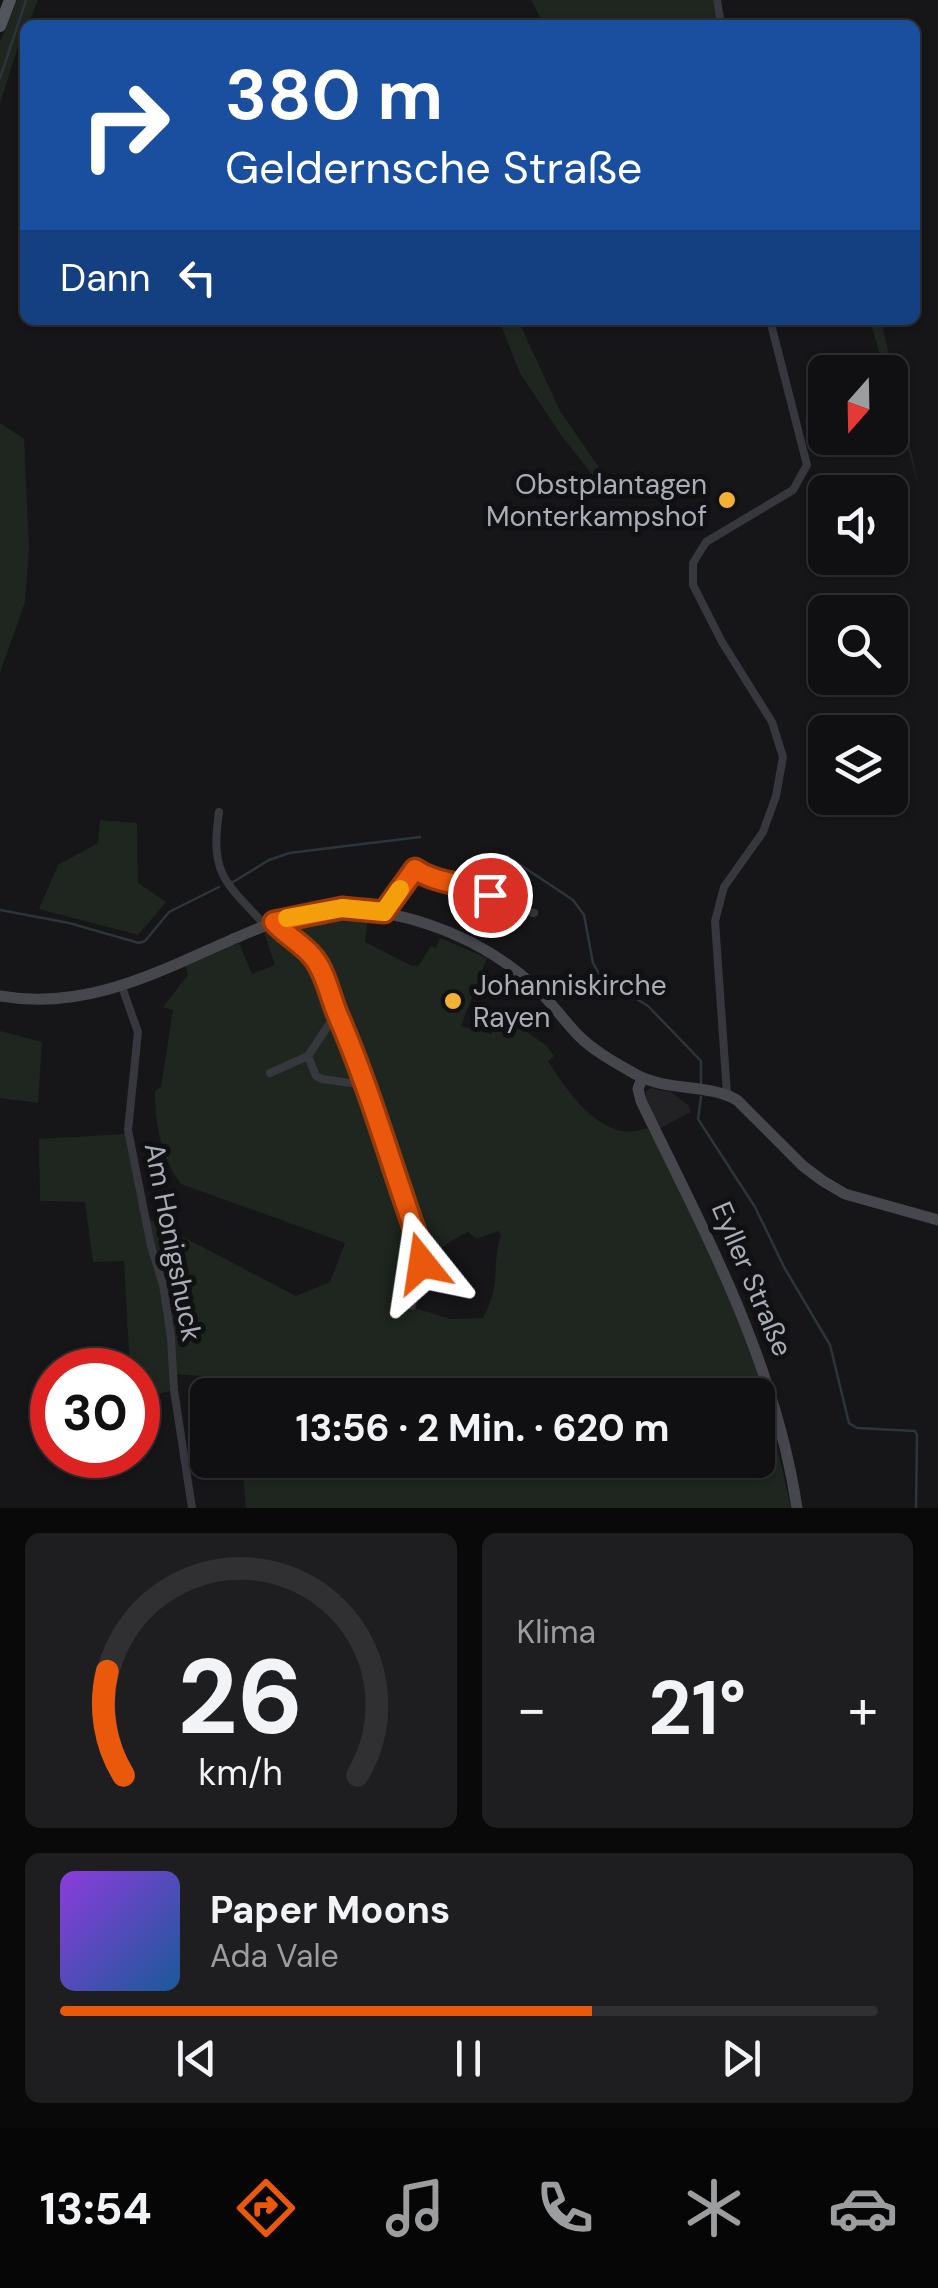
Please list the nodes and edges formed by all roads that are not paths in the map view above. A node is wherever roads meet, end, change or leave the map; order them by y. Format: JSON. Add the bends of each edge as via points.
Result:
{"nodes":[{"id":1,"x":10,"y":0,"type":"edge"},
{"id":2,"x":0,"y":26,"type":"edge"},
{"id":3,"x":771,"y":325,"type":"edge"},
{"id":4,"x":219,"y":812,"type":"dead end"},
{"id":5,"x":384,"y":912,"type":"junction"},
{"id":6,"x":534,"y":913,"type":"dead end"},
{"id":7,"x":269,"y":923,"type":"junction"},
{"id":8,"x":122,"y":987,"type":"junction"},
{"id":9,"x":0,"y":996,"type":"edge"},
{"id":10,"x":337,"y":1012,"type":"junction"},
{"id":11,"x":308,"y":1056,"type":"junction"},
{"id":12,"x":270,"y":1073,"type":"dead end"},
{"id":13,"x":642,"y":1078,"type":"junction"},
{"id":14,"x":365,"y":1085,"type":"junction"},
{"id":15,"x":727,"y":1094,"type":"junction"},
{"id":16,"x":938,"y":1220,"type":"edge"},
{"id":17,"x":412,"y":1306,"type":"dead end"},
{"id":18,"x":192,"y":1508,"type":"edge"},
{"id":19,"x":797,"y":1508,"type":"edge"}],
"edges":[{"from":1,"to":2,"type":"main road"},
{"from":3,"to":15,"type":"street","via":[[807,465],[793,490],[706,542],[692,575],[710,620],[772,722],[783,757],[764,832],[724,886],[715,921]]},
{"from":4,"to":7,"type":"street","via":[[217,864],[231,888]]},
{"from":5,"to":6,"type":"street","via":[[415,869]]},
{"from":5,"to":7,"type":"main road","via":[[342,908]]},
{"from":5,"to":13,"type":"main road","via":[[454,936],[516,970],[582,1039]]},
{"from":7,"to":8,"type":"main road"},
{"from":7,"to":10,"type":"street","via":[[315,959]]},
{"from":8,"to":9,"type":"main road","via":[[68,999]]},
{"from":8,"to":18,"type":"street","name":"Am Honigshuck","via":[[138,1032],[128,1131],[163,1285]]},
{"from":10,"to":11,"type":"street"},
{"from":10,"to":14,"type":"street"},
{"from":11,"to":12,"type":"street"},
{"from":11,"to":14,"type":"street","via":[[322,1080]]},
{"from":13,"to":15,"type":"main road"},
{"from":13,"to":19,"type":"main road","name":"Eyller Straße","via":[[642,1101],[752,1337],[786,1446]]},
{"from":14,"to":17,"type":"street","via":[[422,1251]]},
{"from":15,"to":16,"type":"main road","via":[[824,1181],[846,1194]]}]}
